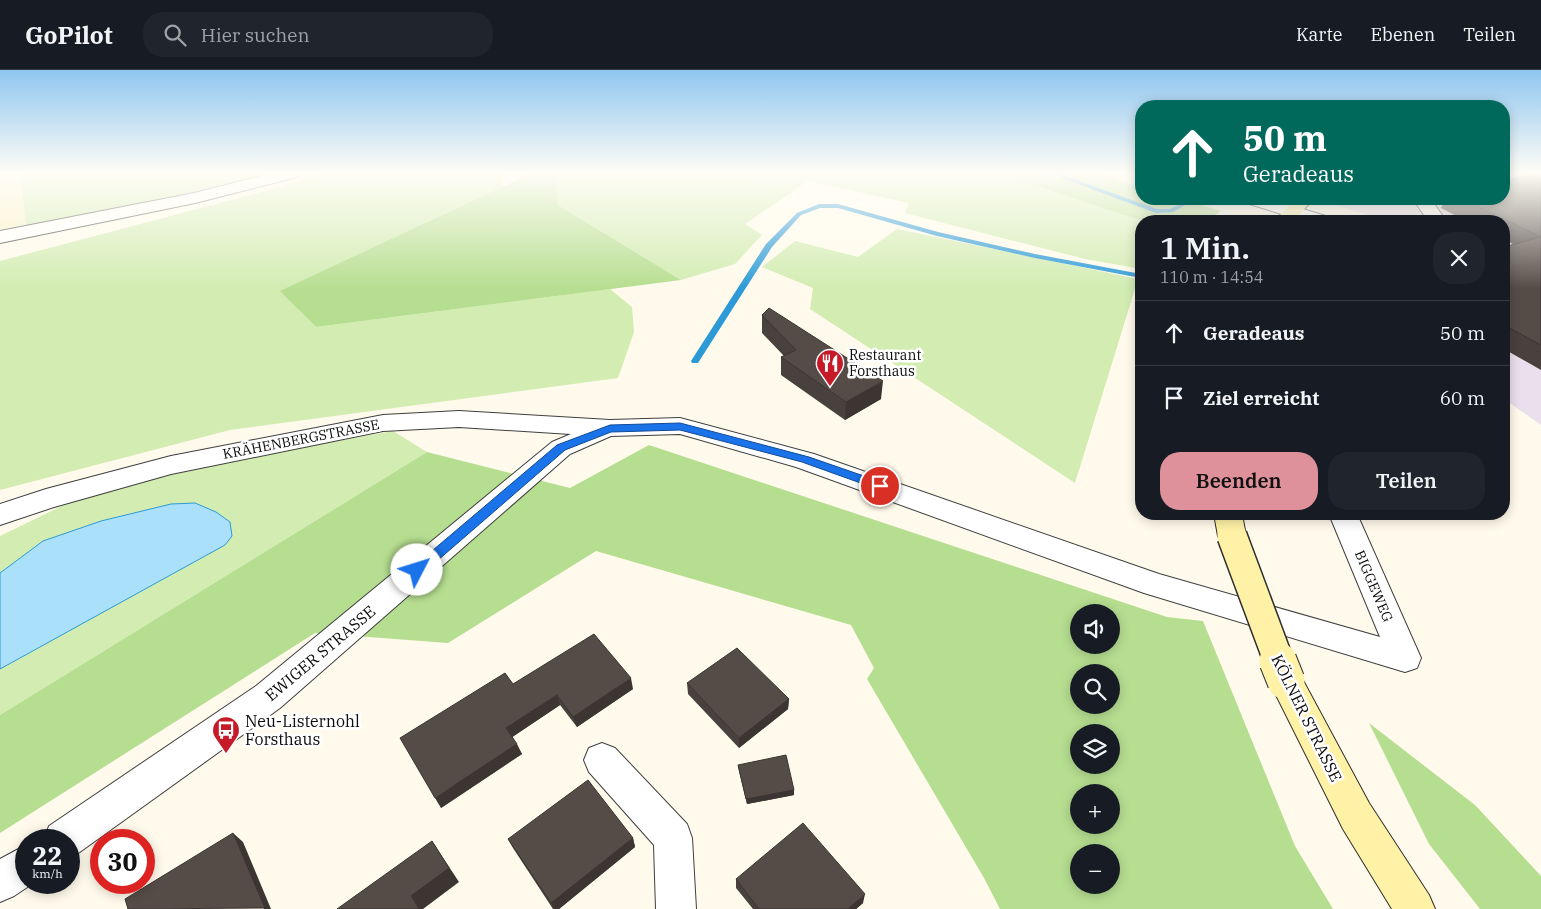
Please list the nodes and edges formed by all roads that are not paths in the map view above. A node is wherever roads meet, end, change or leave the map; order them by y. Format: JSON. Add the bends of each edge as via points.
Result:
{"nodes":[{"id":1,"x":129,"y":211,"type":"edge"},
{"id":2,"x":0,"y":237,"type":"edge"},
{"id":3,"x":610,"y":428,"type":"junction"},
{"id":4,"x":0,"y":515,"type":"edge"},
{"id":5,"x":1346,"y":520,"type":"edge"},
{"id":6,"x":1230,"y":525,"type":"edge"},
{"id":7,"x":1405,"y":658,"type":"joint"},
{"id":8,"x":602,"y":760,"type":"dead end"},
{"id":9,"x":79,"y":829,"type":"edge"},
{"id":10,"x":15,"y":872,"type":"edge"},
{"id":11,"x":0,"y":882,"type":"edge"},
{"id":12,"x":676,"y":909,"type":"edge"},
{"id":13,"x":1415,"y":909,"type":"edge"}],
"edges":[{"from":1,"to":2,"type":"street"},
{"from":3,"to":4,"type":"street","name":"KRÄHENBERGSTRASSE","via":[[459,418],[384,423],[171,465]]},
{"from":3,"to":7,"type":"street","name":"KRÄHENBERGSTRASSE","via":[[680,426],[805,460],[1155,585]]},
{"from":3,"to":9,"type":"street","name":"EWIGER STRASSE","via":[[561,448],[268,697]]},
{"from":5,"to":7,"type":"street","name":"BIGGEWEG"},
{"from":6,"to":13,"type":"main road","name":"KÖLNER STRASSE","bridge":true,"via":[[1286,680],[1356,816]]},
{"from":8,"to":12,"type":"street","via":[[673,838]]},
{"from":10,"to":11,"type":"street"}]}
